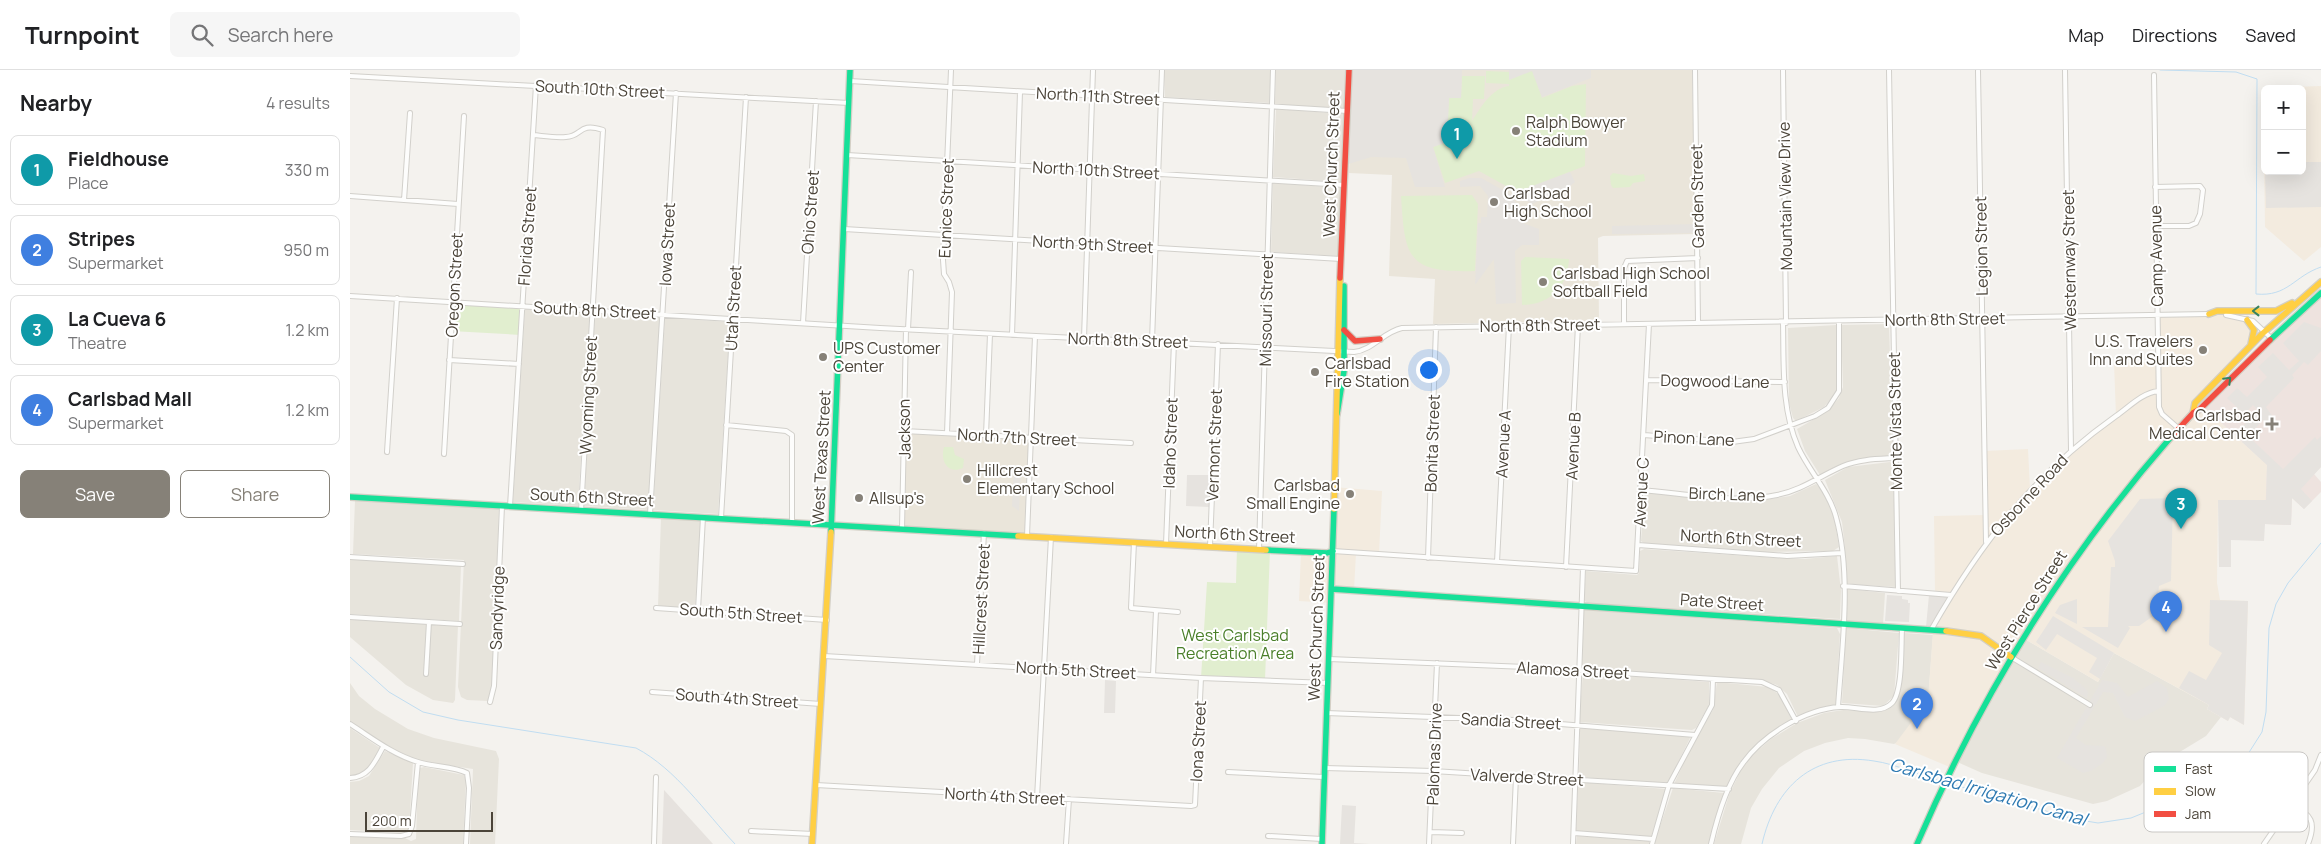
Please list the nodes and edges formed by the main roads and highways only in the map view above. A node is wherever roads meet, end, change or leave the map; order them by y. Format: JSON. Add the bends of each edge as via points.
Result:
{"nodes":[{"id":1,"x":850,"y":70,"type":"edge"},
{"id":2,"x":1349,"y":70,"type":"edge"},
{"id":3,"x":1342,"y":259,"type":"junction"},
{"id":4,"x":2321,"y":282,"type":"edge"},
{"id":5,"x":2316,"y":287,"type":"junction"},
{"id":6,"x":2321,"y":293,"type":"edge"},
{"id":7,"x":2300,"y":299,"type":"junction"},
{"id":8,"x":2209,"y":314,"type":"road end"},
{"id":9,"x":2247,"y":320,"type":"road end"},
{"id":10,"x":1343,"y":328,"type":"junction"},
{"id":11,"x":1380,"y":338,"type":"road end"},
{"id":12,"x":2250,"y":345,"type":"junction"},
{"id":13,"x":1340,"y":352,"type":"junction"},
{"id":14,"x":2192,"y":413,"type":"junction"},
{"id":15,"x":350,"y":497,"type":"edge"},
{"id":16,"x":832,"y":523,"type":"junction"},
{"id":17,"x":1333,"y":552,"type":"junction"},
{"id":18,"x":1332,"y":588,"type":"junction"},
{"id":19,"x":2011,"y":657,"type":"junction"},
{"id":20,"x":1322,"y":841,"type":"edge"},
{"id":21,"x":812,"y":844,"type":"edge"},
{"id":22,"x":1917,"y":844,"type":"edge"}],
"edges":[{"from":1,"to":16,"type":"main road","name":"West Texas Street"},
{"from":2,"to":3,"type":"main road","name":"West Church Street"},
{"from":3,"to":10,"type":"main road","name":"West Church Street"},
{"from":3,"to":13,"type":"main road","name":"West Church Street"},
{"from":4,"to":5,"type":"main road","name":"West Pierce Street"},
{"from":5,"to":6,"type":"main road"},
{"from":5,"to":7,"type":"main road","name":"West Pierce Street"},
{"from":14,"to":6,"type":"main road","name":"West Pierce Street","one_way":true,"via":[[2200,409]]},
{"from":7,"to":8,"type":"main road","one_way":true,"via":[[2276,311],[2216,311]]},
{"from":7,"to":12,"type":"main road","name":"West Pierce Street"},
{"from":9,"to":12,"type":"main road","via":[[2254,330]]},
{"from":10,"to":11,"type":"main road","via":[[1353,342]]},
{"from":10,"to":13,"type":"main road","name":"West Church Street"},
{"from":12,"to":14,"type":"main road","name":"West Pierce Street","via":[[2196,403]]},
{"from":13,"to":17,"type":"main road","name":"West Church Street"},
{"from":14,"to":19,"type":"main road","name":"West Pierce Street","via":[[2131,484],[2076,557]]},
{"from":15,"to":16,"type":"main road","name":"South 6th Street"},
{"from":16,"to":17,"type":"main road","name":"North 6th Street"},
{"from":16,"to":21,"type":"main road","name":"West Texas Street"},
{"from":17,"to":18,"type":"main road","name":"West Church Street"},
{"from":18,"to":19,"type":"main road","name":"Pate Street","via":[[1974,634]]},
{"from":18,"to":20,"type":"main road","name":"West Church Street"},
{"from":19,"to":22,"type":"main road","name":"West Pierce Street","via":[[1948,775]]}]}
